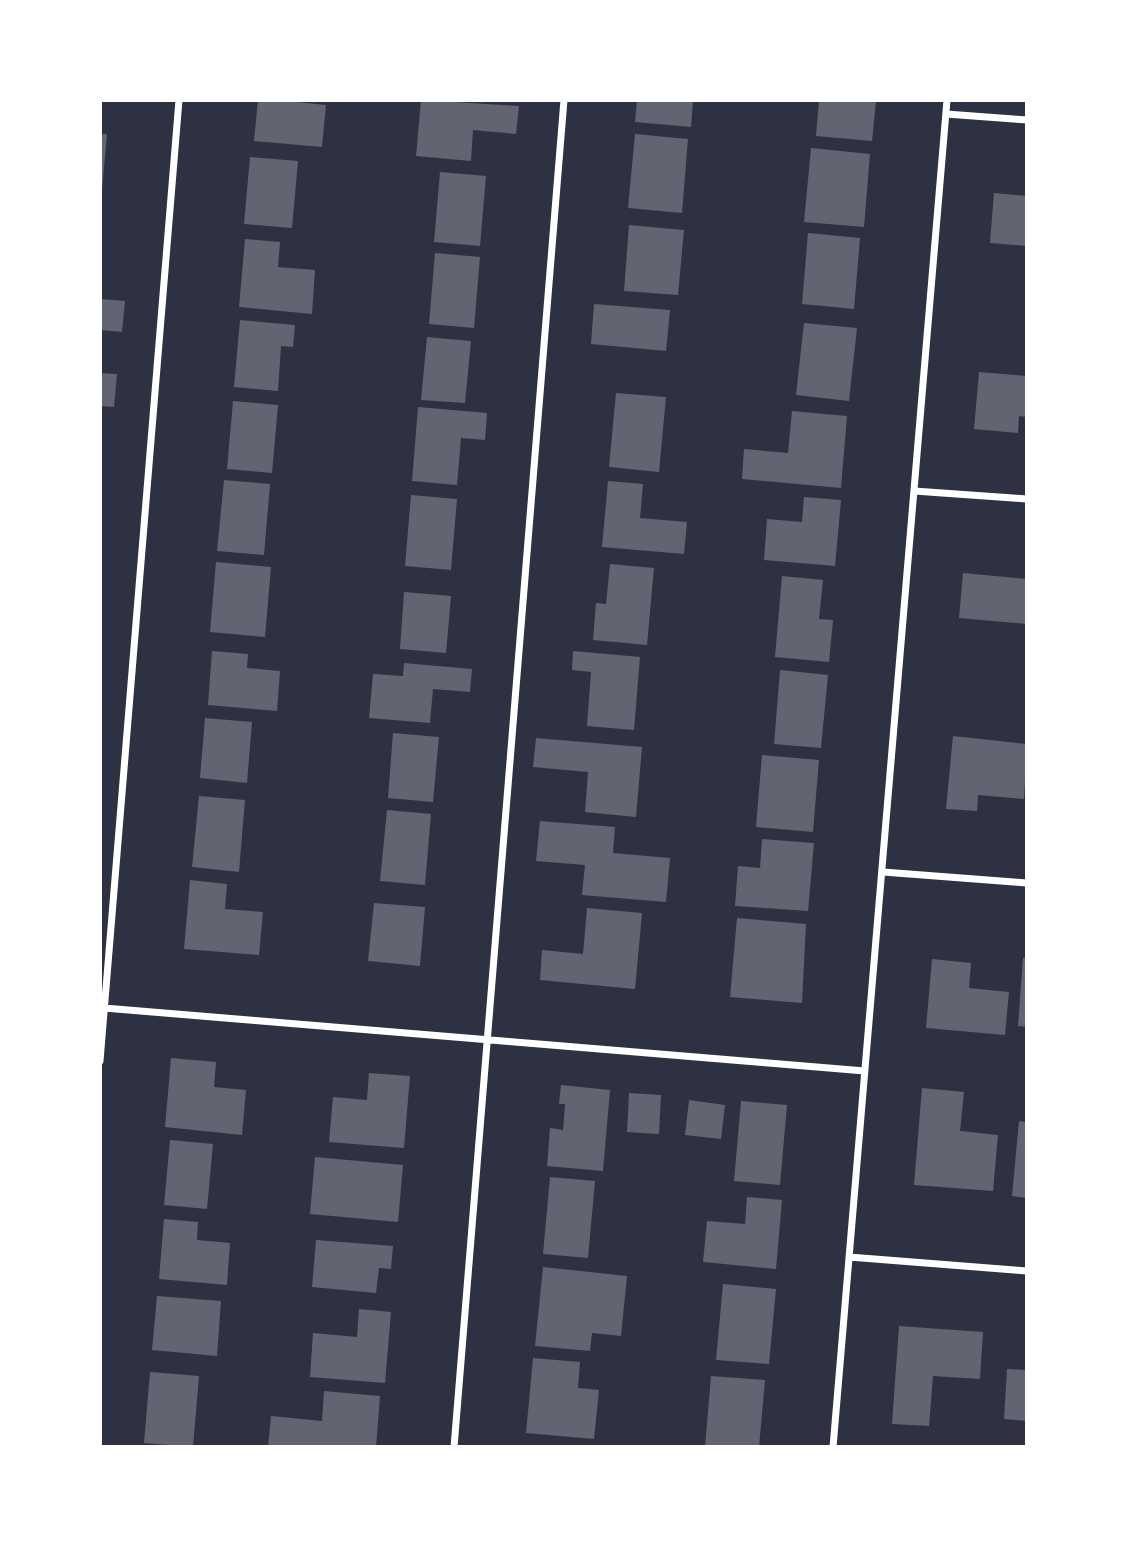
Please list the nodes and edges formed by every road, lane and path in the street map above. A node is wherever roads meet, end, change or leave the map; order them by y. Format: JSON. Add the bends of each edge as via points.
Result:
{"nodes":[{"id":1,"x":179,"y":100,"type":"edge"},
{"id":2,"x":564,"y":100,"type":"edge"},
{"id":3,"x":947,"y":100,"type":"edge"},
{"id":4,"x":946,"y":114,"type":"junction"},
{"id":5,"x":1027,"y":120,"type":"edge"},
{"id":6,"x":914,"y":491,"type":"junction"},
{"id":7,"x":1027,"y":499,"type":"edge"},
{"id":8,"x":883,"y":872,"type":"junction"},
{"id":9,"x":1027,"y":883,"type":"edge"},
{"id":10,"x":104,"y":1008,"type":"junction"},
{"id":11,"x":488,"y":1039,"type":"junction"},
{"id":12,"x":100,"y":1061,"type":"edge"},
{"id":13,"x":865,"y":1071,"type":"junction"},
{"id":14,"x":849,"y":1257,"type":"junction"},
{"id":15,"x":1027,"y":1271,"type":"edge"},
{"id":16,"x":454,"y":1447,"type":"edge"},
{"id":17,"x":833,"y":1447,"type":"edge"}],
"edges":[{"from":1,"to":10,"type":"street"},
{"from":2,"to":11,"type":"street"},
{"from":3,"to":4,"type":"street"},
{"from":4,"to":5,"type":"street"},
{"from":4,"to":6,"type":"street"},
{"from":6,"to":7,"type":"street"},
{"from":6,"to":8,"type":"street"},
{"from":8,"to":9,"type":"street"},
{"from":8,"to":13,"type":"street"},
{"from":10,"to":11,"type":"street"},
{"from":10,"to":12,"type":"street"},
{"from":11,"to":13,"type":"street"},
{"from":11,"to":16,"type":"street"},
{"from":13,"to":14,"type":"street"},
{"from":14,"to":15,"type":"street"},
{"from":14,"to":17,"type":"street"}]}
